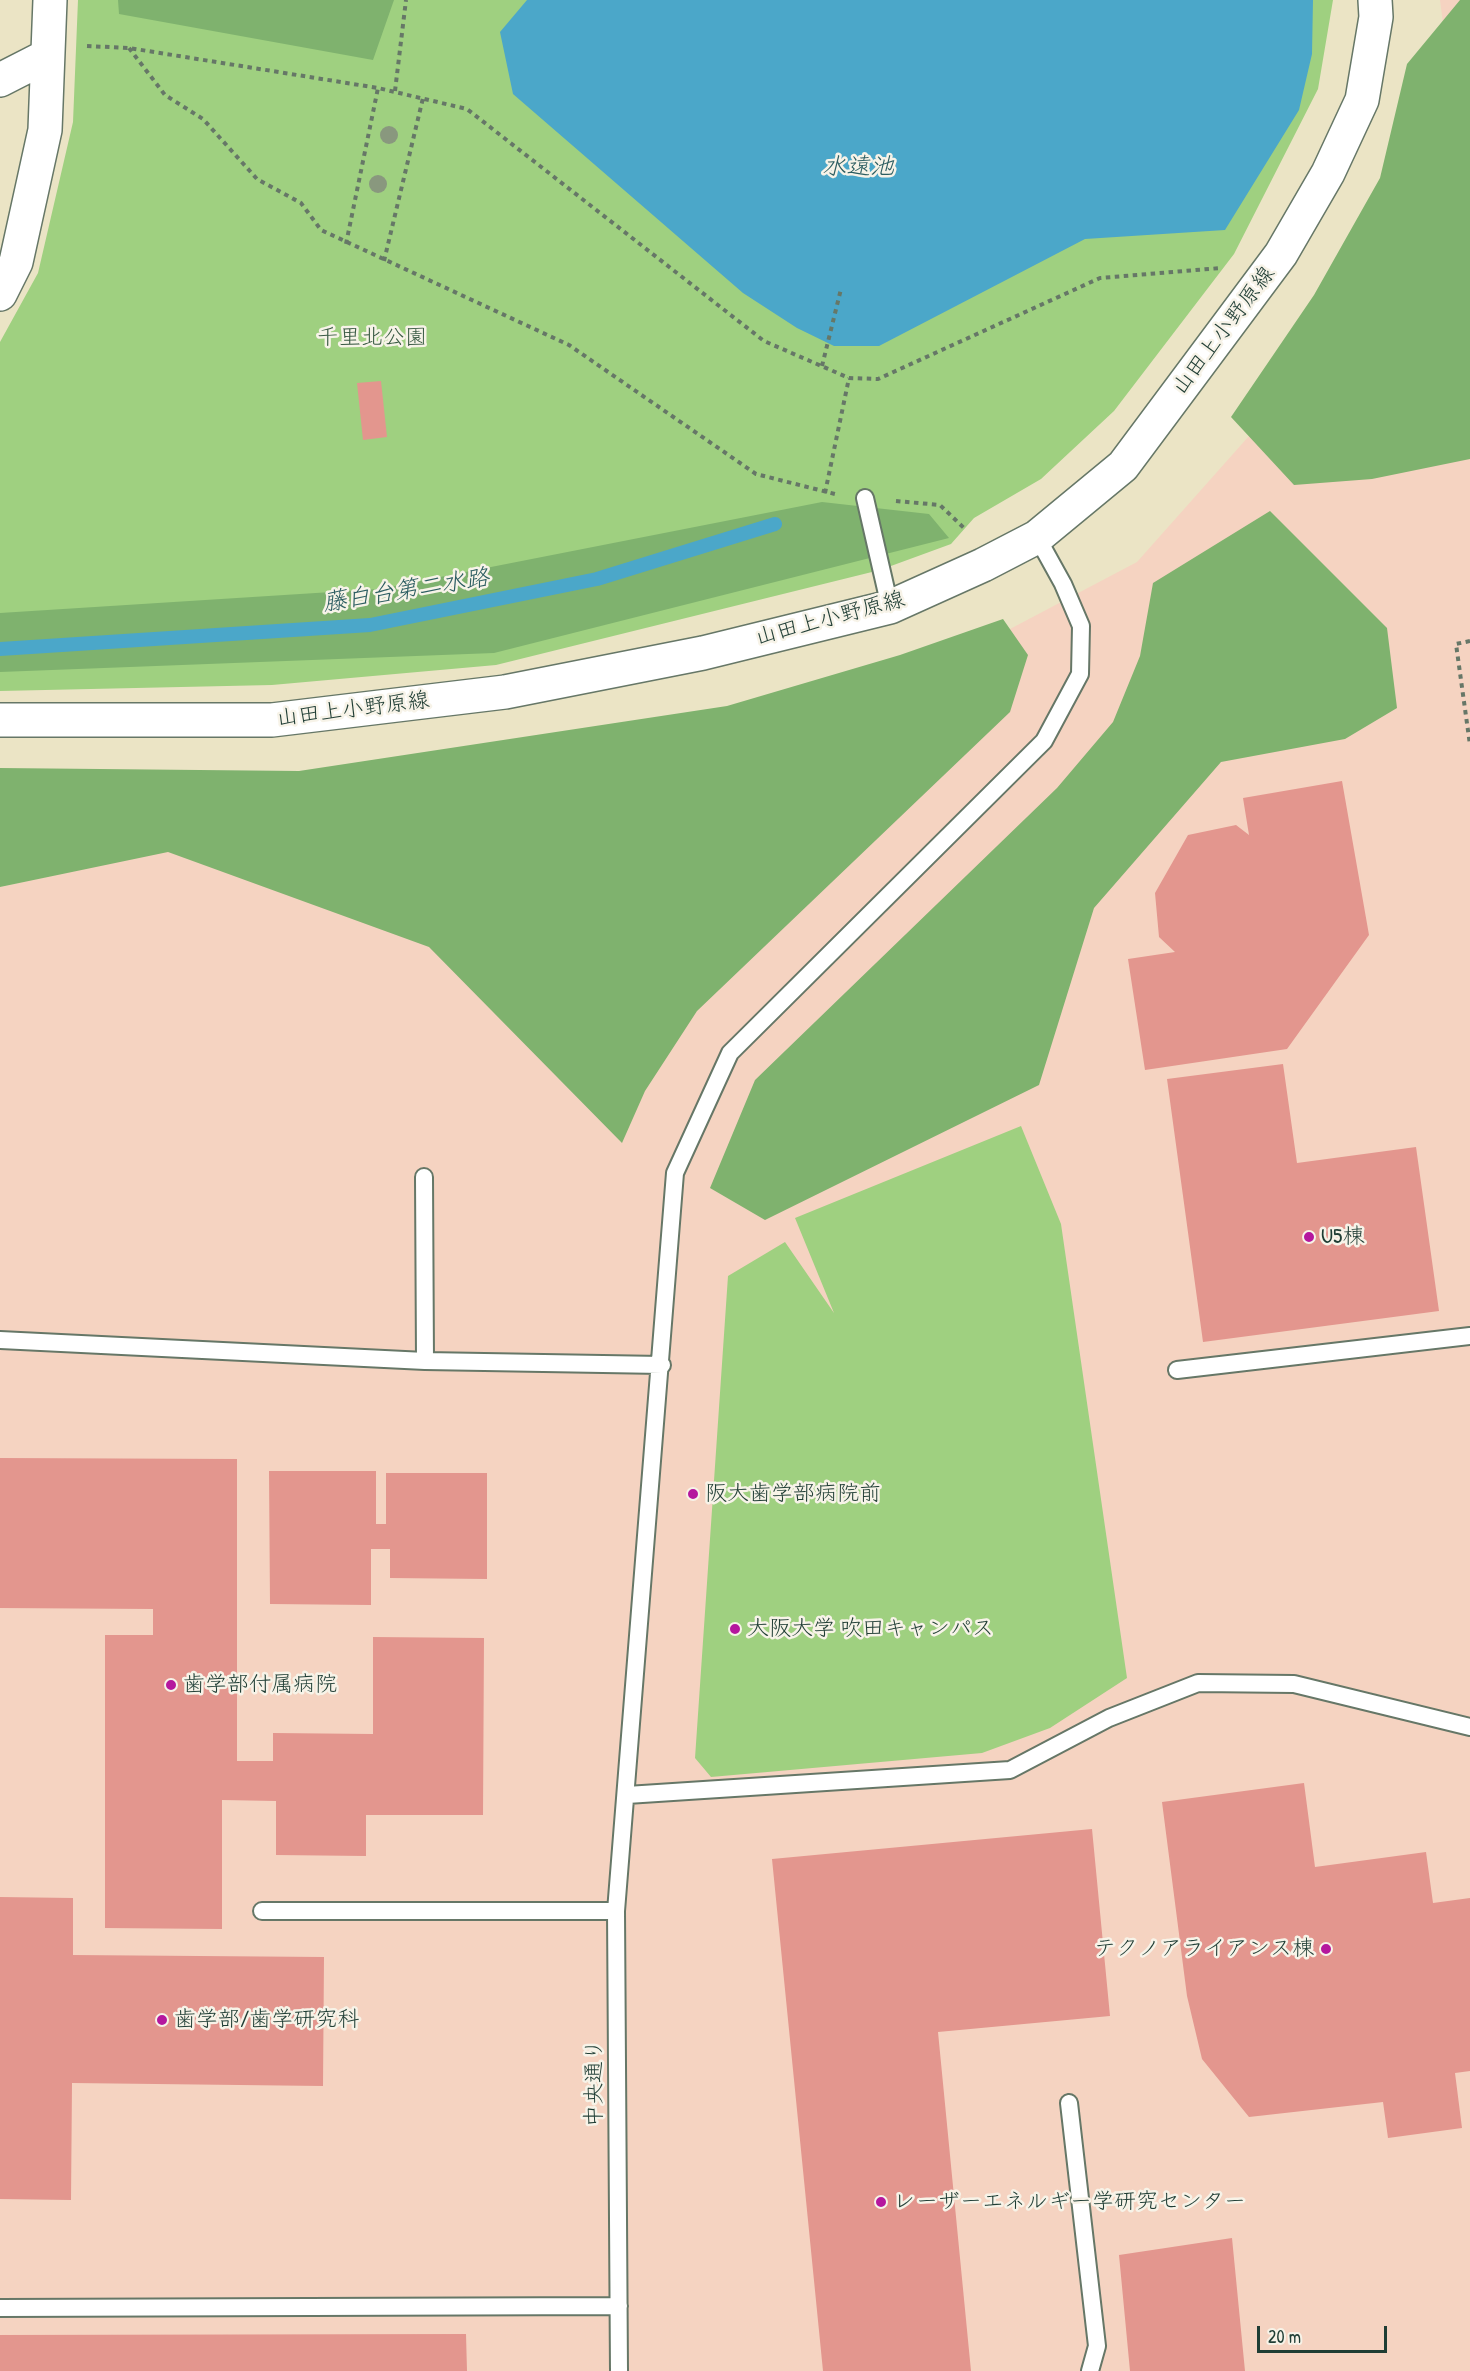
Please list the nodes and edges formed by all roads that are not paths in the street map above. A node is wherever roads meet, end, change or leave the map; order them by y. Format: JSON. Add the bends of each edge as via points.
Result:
{"nodes":[{"id":1,"x":50,"y":0,"type":"edge"},
{"id":2,"x":1375,"y":0,"type":"edge"},
{"id":3,"x":47,"y":56,"type":"junction"},
{"id":4,"x":0,"y":80,"type":"edge"},
{"id":5,"x":0,"y":294,"type":"edge"},
{"id":6,"x":865,"y":498,"type":"road end"},
{"id":7,"x":1037,"y":537,"type":"junction"},
{"id":8,"x":890,"y":607,"type":"junction"},
{"id":9,"x":0,"y":720,"type":"edge"},
{"id":10,"x":424,"y":1177,"type":"dead end"},
{"id":11,"x":1470,"y":1336,"type":"edge"},
{"id":12,"x":0,"y":1340,"type":"edge"},
{"id":13,"x":425,"y":1361,"type":"junction"},
{"id":14,"x":662,"y":1365,"type":"junction"},
{"id":15,"x":1177,"y":1370,"type":"dead end"},
{"id":16,"x":1470,"y":1727,"type":"edge"},
{"id":17,"x":627,"y":1796,"type":"junction"},
{"id":18,"x":262,"y":1911,"type":"dead end"},
{"id":19,"x":616,"y":1911,"type":"junction"},
{"id":20,"x":1069,"y":2103,"type":"dead end"},
{"id":21,"x":619,"y":2306,"type":"junction"},
{"id":22,"x":0,"y":2308,"type":"edge"},
{"id":23,"x":619,"y":2371,"type":"edge"},
{"id":24,"x":1090,"y":2371,"type":"edge"}],
"edges":[{"from":1,"to":3,"type":"main road"},
{"from":2,"to":7,"type":"main road","name":"山田上小野原線","via":[[1376,17],[1362,100],[1328,172],[1281,254],[1123,466]]},
{"from":3,"to":4,"type":"main road"},
{"from":3,"to":5,"type":"main road","via":[[45,130],[16,262]]},
{"from":6,"to":8,"type":"lane"},
{"from":7,"to":8,"type":"main road","name":"山田上小野原線"},
{"from":7,"to":14,"type":"lane","name":"中央通り","via":[[1081,626],[1080,674],[1044,741],[730,1053],[675,1173]]},
{"from":8,"to":9,"type":"main road","name":"山田上小野原線","via":[[703,653],[493,694],[272,720]]},
{"from":10,"to":13,"type":"lane"},
{"from":11,"to":15,"type":"lane"},
{"from":12,"to":13,"type":"lane"},
{"from":13,"to":14,"type":"lane"},
{"from":14,"to":17,"type":"lane","name":"中央通り"},
{"from":16,"to":17,"type":"lane","via":[[1294,1684],[1198,1683],[1109,1718],[1010,1770]]},
{"from":17,"to":19,"type":"lane","name":"中央通り"},
{"from":18,"to":19,"type":"lane"},
{"from":19,"to":21,"type":"lane","name":"中央通り"},
{"from":20,"to":24,"type":"lane","via":[[1097,2346]]},
{"from":21,"to":22,"type":"lane"},
{"from":21,"to":23,"type":"lane","name":"中央通り"}]}
